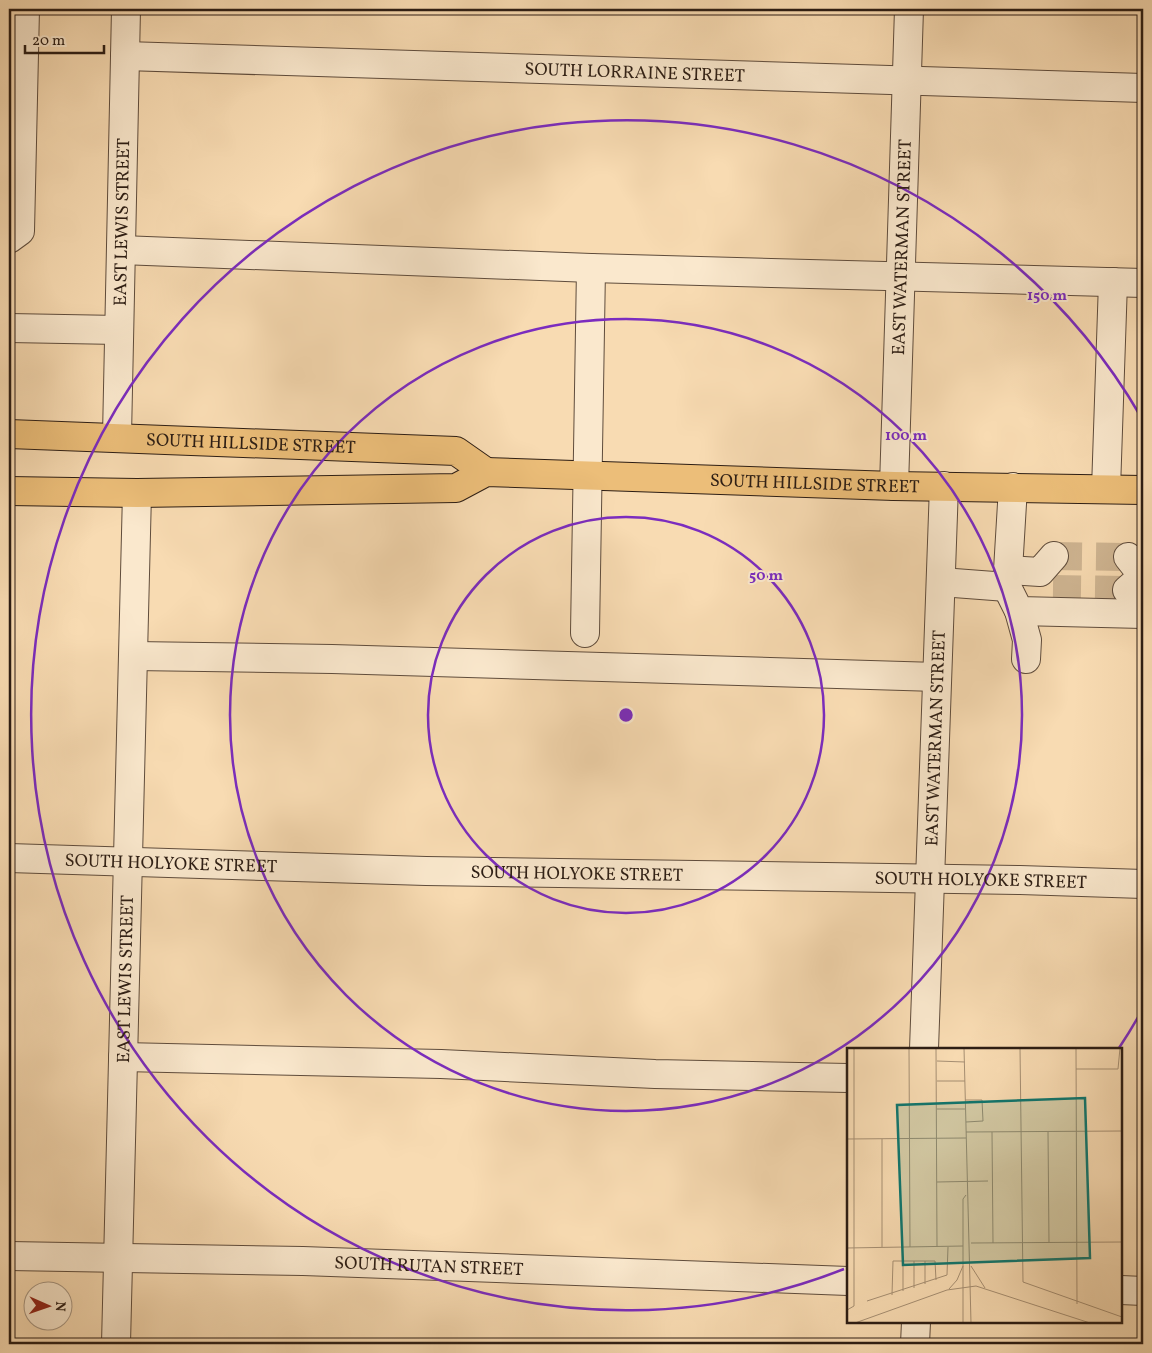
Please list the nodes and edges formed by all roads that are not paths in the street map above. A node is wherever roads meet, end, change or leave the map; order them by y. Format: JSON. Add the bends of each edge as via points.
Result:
{"nodes":[{"id":1,"x":25,"y":9,"type":"edge"},
{"id":2,"x":126,"y":9,"type":"edge"},
{"id":3,"x":909,"y":9,"type":"edge"},
{"id":4,"x":125,"y":56,"type":"junction"},
{"id":5,"x":16,"y":78,"type":"edge"},
{"id":6,"x":908,"y":82,"type":"junction"},
{"id":7,"x":1143,"y":88,"type":"edge"},
{"id":8,"x":15,"y":158,"type":"edge"},
{"id":9,"x":9,"y":239,"type":"edge"},
{"id":10,"x":121,"y":250,"type":"junction"},
{"id":11,"x":591,"y":268,"type":"junction"},
{"id":12,"x":901,"y":275,"type":"junction"},
{"id":13,"x":1113,"y":282,"type":"junction"},
{"id":14,"x":1143,"y":283,"type":"edge"},
{"id":15,"x":9,"y":328,"type":"edge"},
{"id":16,"x":119,"y":330,"type":"junction"},
{"id":17,"x":9,"y":434,"type":"edge"},
{"id":18,"x":116,"y":436,"type":"junction"},
{"id":19,"x":486,"y":472,"type":"junction"},
{"id":20,"x":589,"y":476,"type":"junction"},
{"id":21,"x":894,"y":486,"type":"junction"},
{"id":22,"x":944,"y":486,"type":"junction"},
{"id":23,"x":1014,"y":487,"type":"junction"},
{"id":24,"x":1106,"y":489,"type":"junction"},
{"id":25,"x":1143,"y":490,"type":"edge"},
{"id":26,"x":9,"y":491,"type":"edge"},
{"id":27,"x":137,"y":493,"type":"junction"},
{"id":28,"x":1049,"y":572,"type":"tunnel mouth"},
{"id":29,"x":941,"y":582,"type":"junction"},
{"id":30,"x":1012,"y":590,"type":"junction"},
{"id":31,"x":1143,"y":614,"type":"edge"},
{"id":32,"x":585,"y":632,"type":"dead end"},
{"id":33,"x":134,"y":656,"type":"junction"},
{"id":34,"x":1026,"y":659,"type":"dead end"},
{"id":35,"x":937,"y":677,"type":"junction"},
{"id":36,"x":9,"y":858,"type":"edge"},
{"id":37,"x":129,"y":861,"type":"junction"},
{"id":38,"x":929,"y":878,"type":"junction"},
{"id":39,"x":1143,"y":884,"type":"edge"},
{"id":40,"x":924,"y":1048,"type":"edge"},
{"id":41,"x":124,"y":1057,"type":"junction"},
{"id":42,"x":847,"y":1078,"type":"edge"},
{"id":43,"x":9,"y":1256,"type":"edge"},
{"id":44,"x":118,"y":1258,"type":"junction"},
{"id":45,"x":847,"y":1281,"type":"edge"},
{"id":46,"x":1122,"y":1290,"type":"edge"},
{"id":47,"x":1143,"y":1290,"type":"edge"},
{"id":48,"x":916,"y":1323,"type":"edge"},
{"id":49,"x":116,"y":1344,"type":"edge"},
{"id":50,"x":915,"y":1344,"type":"edge"}],
"edges":[{"from":1,"to":5,"type":"street"},
{"from":2,"to":4,"type":"street","name":"EAST LEWIS STREET"},
{"from":3,"to":6,"type":"street","name":"EAST WATERMAN STREET"},
{"from":4,"to":6,"type":"street","name":"SOUTH LORRAINE STREET"},
{"from":4,"to":10,"type":"street","name":"EAST LEWIS STREET"},
{"from":5,"to":8,"type":"street"},
{"from":6,"to":7,"type":"street","name":"SOUTH LORRAINE STREET"},
{"from":6,"to":12,"type":"street","name":"EAST WATERMAN STREET"},
{"from":8,"to":9,"type":"street","via":[[20,231]]},
{"from":10,"to":11,"type":"street"},
{"from":10,"to":16,"type":"street","name":"EAST LEWIS STREET"},
{"from":11,"to":12,"type":"street"},
{"from":11,"to":20,"type":"street"},
{"from":12,"to":13,"type":"street"},
{"from":12,"to":21,"type":"street","name":"EAST WATERMAN STREET"},
{"from":13,"to":14,"type":"street"},
{"from":13,"to":24,"type":"street"},
{"from":15,"to":16,"type":"street"},
{"from":16,"to":18,"type":"street","name":"EAST LEWIS STREET"},
{"from":17,"to":18,"type":"main road","name":"SOUTH HILLSIDE STREET"},
{"from":18,"to":19,"type":"main road","name":"SOUTH HILLSIDE STREET","via":[[456,451]]},
{"from":19,"to":20,"type":"main road","name":"SOUTH HILLSIDE STREET"},
{"from":19,"to":27,"type":"main road","via":[[456,488]]},
{"from":20,"to":21,"type":"main road","name":"SOUTH HILLSIDE STREET"},
{"from":20,"to":32,"type":"street"},
{"from":21,"to":22,"type":"main road","name":"SOUTH HILLSIDE STREET"},
{"from":22,"to":23,"type":"main road","name":"SOUTH HILLSIDE STREET"},
{"from":22,"to":29,"type":"street","name":"EAST WATERMAN STREET"},
{"from":23,"to":24,"type":"main road","name":"SOUTH HILLSIDE STREET"},
{"from":23,"to":30,"type":"street"},
{"from":24,"to":25,"type":"main road","name":"SOUTH HILLSIDE STREET"},
{"from":26,"to":27,"type":"main road"},
{"from":27,"to":33,"type":"street","name":"EAST LEWIS STREET"},
{"from":28,"to":30,"type":"street"},
{"from":29,"to":30,"type":"street"},
{"from":29,"to":35,"type":"street","name":"EAST WATERMAN STREET"},
{"from":30,"to":31,"type":"street"},
{"from":30,"to":34,"type":"street","via":[[1027,640]]},
{"from":33,"to":35,"type":"street"},
{"from":33,"to":37,"type":"street","name":"EAST LEWIS STREET"},
{"from":35,"to":38,"type":"street","name":"EAST WATERMAN STREET"},
{"from":36,"to":37,"type":"street","name":"SOUTH HOLYOKE STREET"},
{"from":37,"to":38,"type":"street","name":"SOUTH HOLYOKE STREET","via":[[436,871]]},
{"from":37,"to":41,"type":"street","name":"EAST LEWIS STREET"},
{"from":38,"to":39,"type":"street","name":"SOUTH HOLYOKE STREET"},
{"from":38,"to":40,"type":"street","name":"EAST WATERMAN STREET"},
{"from":41,"to":42,"type":"street"},
{"from":41,"to":44,"type":"street","name":"EAST LEWIS STREET"},
{"from":43,"to":44,"type":"street","name":"SOUTH RUTAN STREET"},
{"from":44,"to":45,"type":"street","name":"SOUTH RUTAN STREET","via":[[303,1261]]},
{"from":44,"to":49,"type":"street","name":"EAST LEWIS STREET"},
{"from":46,"to":47,"type":"street"},
{"from":48,"to":50,"type":"street"}]}
